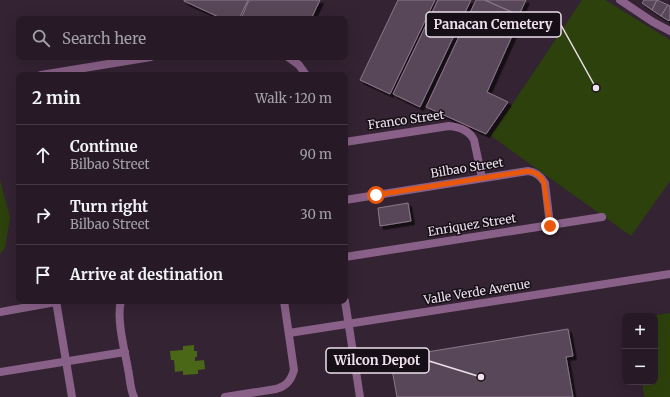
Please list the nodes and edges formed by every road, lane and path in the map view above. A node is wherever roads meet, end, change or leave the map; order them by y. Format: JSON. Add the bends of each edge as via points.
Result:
{"nodes":[{"id":1,"x":620,"y":0,"type":"edge"},
{"id":2,"x":670,"y":31,"type":"edge"},
{"id":3,"x":133,"y":60,"type":"edge"},
{"id":4,"x":292,"y":60,"type":"edge"},
{"id":5,"x":59,"y":72,"type":"edge"},
{"id":6,"x":304,"y":72,"type":"edge"},
{"id":7,"x":348,"y":142,"type":"edge"},
{"id":8,"x":482,"y":178,"type":"junction"},
{"id":9,"x":348,"y":200,"type":"edge"},
{"id":10,"x":602,"y":217,"type":"dead end"},
{"id":11,"x":550,"y":226,"type":"junction"},
{"id":12,"x":348,"y":257,"type":"edge"},
{"id":13,"x":670,"y":274,"type":"edge"},
{"id":14,"x":45,"y":304,"type":"edge"},
{"id":15,"x":56,"y":304,"type":"edge"},
{"id":16,"x":120,"y":304,"type":"edge"},
{"id":17,"x":284,"y":304,"type":"edge"},
{"id":18,"x":345,"y":304,"type":"edge"},
{"id":19,"x":0,"y":312,"type":"edge"},
{"id":20,"x":348,"y":324,"type":"junction"},
{"id":21,"x":289,"y":333,"type":"junction"},
{"id":22,"x":125,"y":352,"type":"junction"},
{"id":23,"x":66,"y":361,"type":"junction"},
{"id":24,"x":0,"y":372,"type":"edge"},
{"id":25,"x":72,"y":397,"type":"edge"},
{"id":26,"x":134,"y":397,"type":"edge"},
{"id":27,"x":225,"y":397,"type":"edge"},
{"id":28,"x":360,"y":397,"type":"edge"}],
"edges":[{"from":1,"to":2,"type":"street"},
{"from":3,"to":5,"type":"street"},
{"from":4,"to":6,"type":"street"},
{"from":7,"to":8,"type":"street","name":"Franco Street","via":[[454,126],[465,130],[474,140]]},
{"from":8,"to":9,"type":"street","name":"Bilbao Street"},
{"from":8,"to":11,"type":"street","name":"Bilbao Street","via":[[528,171],[539,175],[544,183]]},
{"from":10,"to":11,"type":"street","name":"Enriquez Street"},
{"from":11,"to":12,"type":"street","name":"Enriquez Street"},
{"from":13,"to":20,"type":"street","name":"Valle Verde Avenue"},
{"from":14,"to":19,"type":"street"},
{"from":15,"to":23,"type":"street"},
{"from":16,"to":22,"type":"street","via":[[119,316]]},
{"from":17,"to":21,"type":"street"},
{"from":18,"to":20,"type":"street"},
{"from":20,"to":21,"type":"street","name":"Valle Verde Avenue"},
{"from":20,"to":28,"type":"street"},
{"from":21,"to":27,"type":"street","via":[[294,370],[286,384],[276,389]]},
{"from":22,"to":23,"type":"street"},
{"from":22,"to":26,"type":"street"},
{"from":23,"to":24,"type":"street"},
{"from":23,"to":25,"type":"street"}]}
